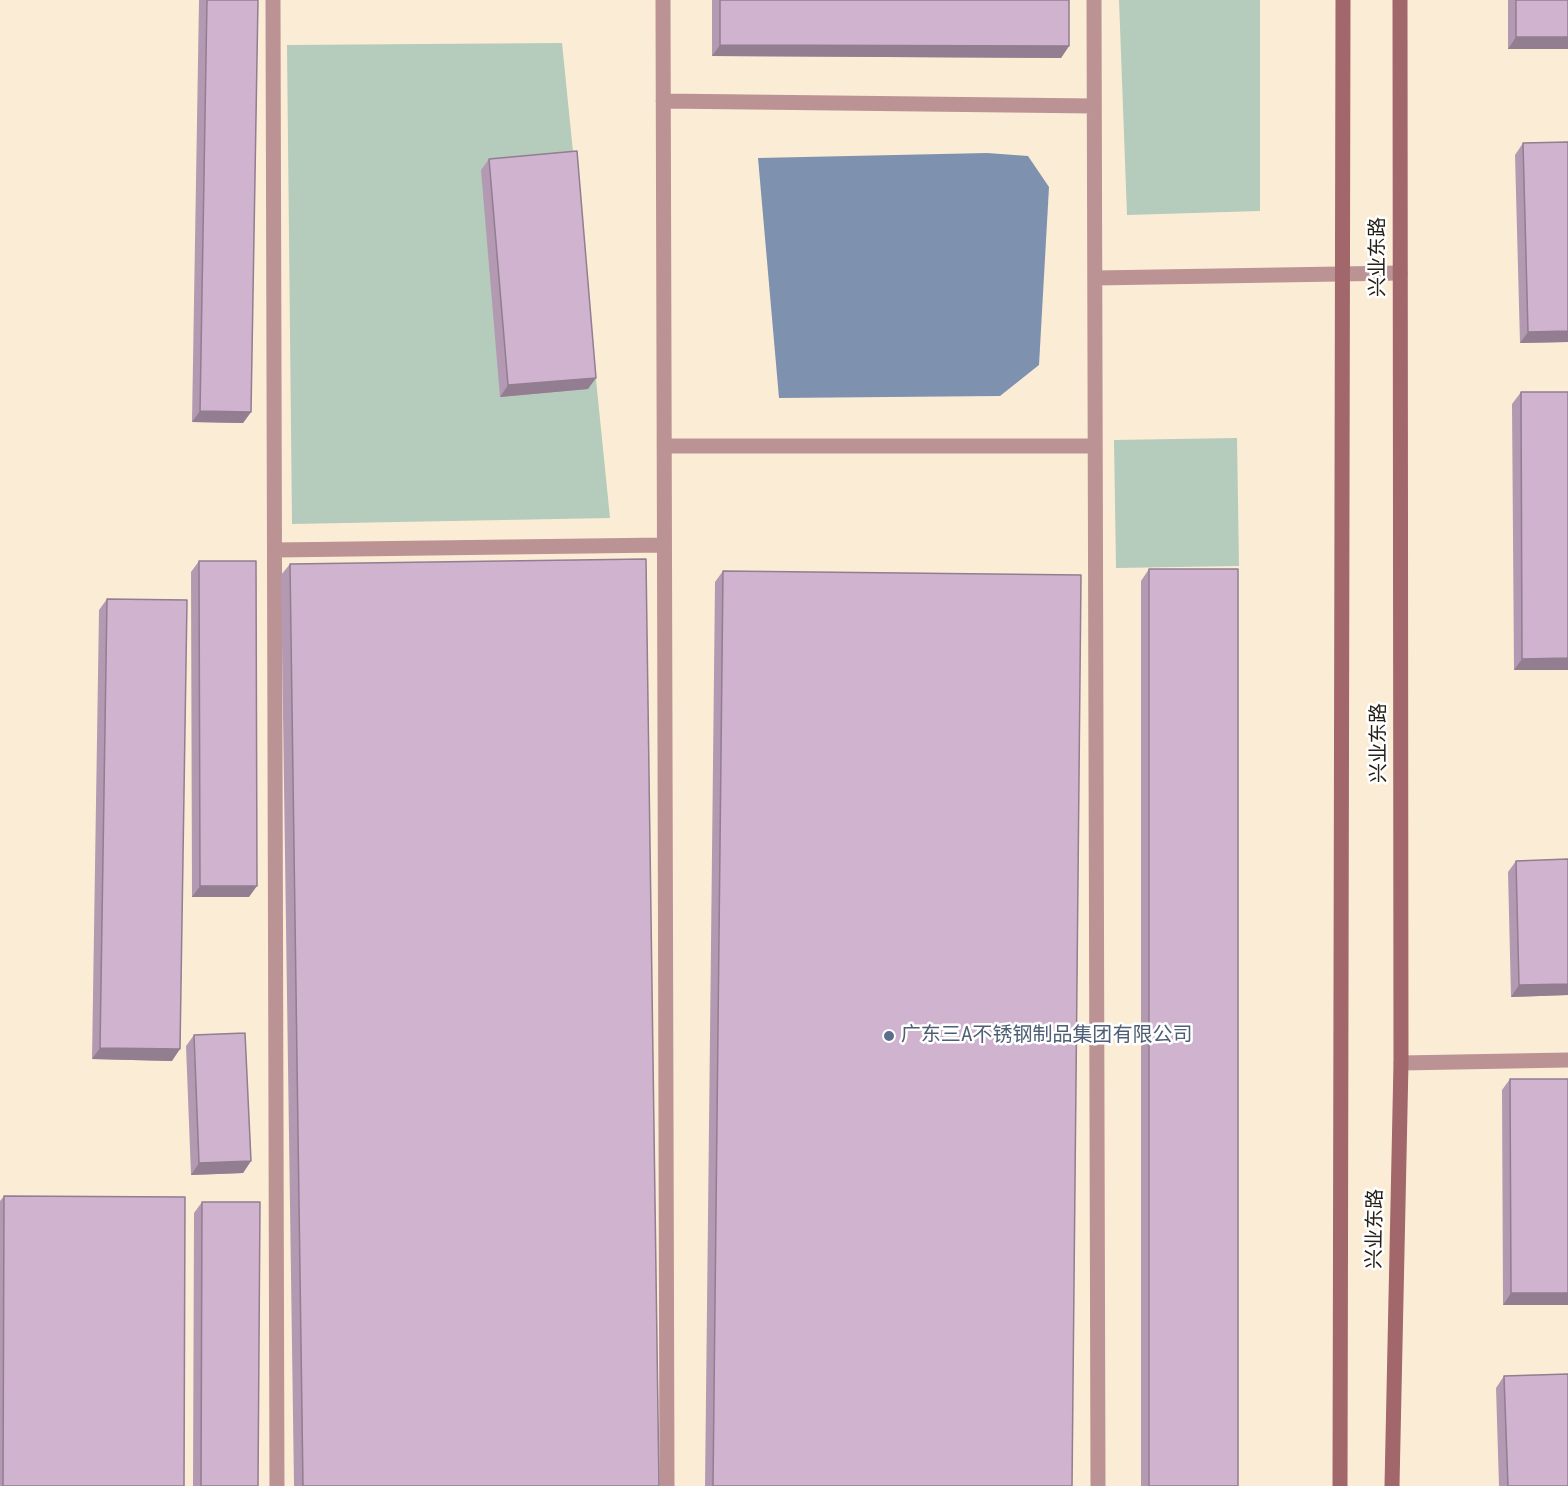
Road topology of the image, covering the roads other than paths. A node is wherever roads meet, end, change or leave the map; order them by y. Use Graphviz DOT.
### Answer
graph roads {
  1 [pos="273,0"];
  2 [pos="663,0"];
  3 [pos="1094,0"];
  4 [pos="1343,0"];
  5 [pos="1400,0"];
  6 [pos="663,101"];
  7 [pos="1094,106"];
  8 [pos="1400,273"];
  9 [pos="1342,274"];
  10 [pos="1095,278"];
  11 [pos="664,446"];
  12 [pos="1095,446"];
  13 [pos="664,545"];
  14 [pos="275,550"];
  15 [pos="1568,1060"];
  16 [pos="1401,1063"];
  17 [pos="277,1486"];
  18 [pos="667,1486"];
  19 [pos="1098,1486"];
  20 [pos="1340,1486"];
  21 [pos="1392,1486"];
  1 -- 14 [label="lane"];
  2 -- 6 [label="lane"];
  3 -- 7 [label="lane"];
  4 -- 9 [label="street, 兴业东路"];
  5 -- 8 [label="street, 兴业东路"];
  6 -- 7 [label="lane"];
  6 -- 11 [label="lane"];
  7 -- 10 [label="lane"];
  8 -- 9 [label="lane"];
  8 -- 16 [label="street, 兴业东路"];
  9 -- 10 [label="lane"];
  9 -- 20 [label="street, 兴业东路"];
  10 -- 12 [label="lane"];
  11 -- 12 [label="lane"];
  11 -- 13 [label="lane"];
  12 -- 19 [label="lane"];
  13 -- 14 [label="lane"];
  13 -- 18 [label="lane"];
  14 -- 17 [label="lane"];
  15 -- 16 [label="lane"];
  16 -- 21 [label="street, 兴业东路"];
}
